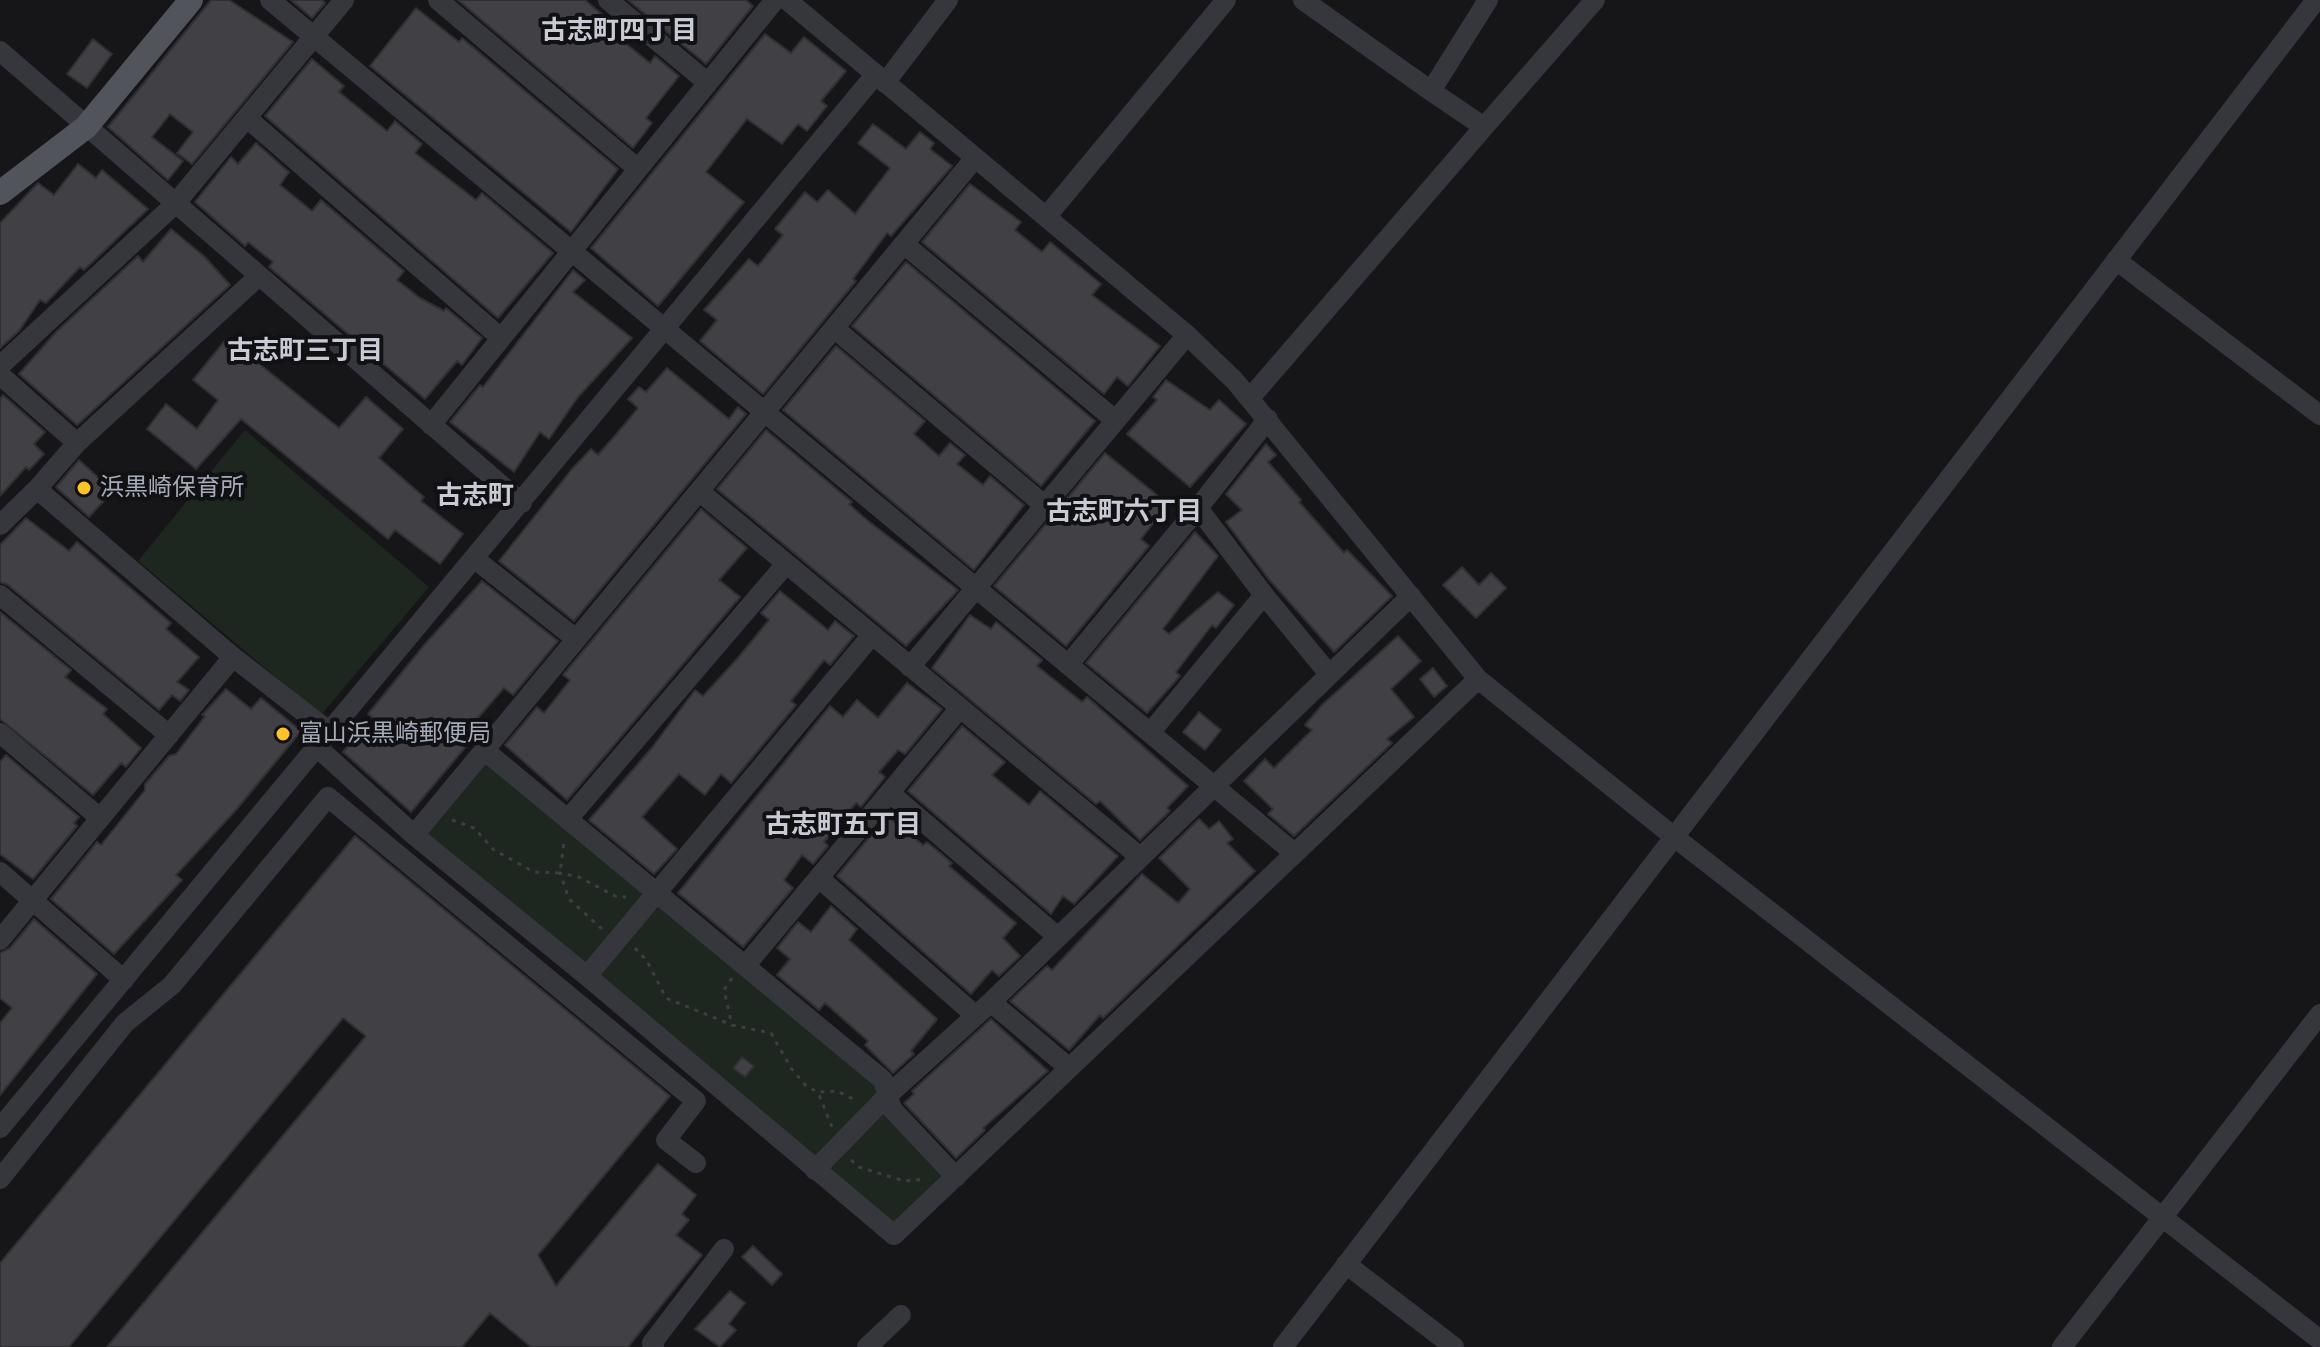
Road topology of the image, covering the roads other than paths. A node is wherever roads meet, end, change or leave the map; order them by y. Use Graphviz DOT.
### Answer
graph roads {
  1 [pos="191,0"];
  2 [pos="270,0"];
  3 [pos="344,0"];
  4 [pos="438,0"];
  5 [pos="608,0"];
  6 [pos="775,0"];
  7 [pos="787,0"];
  8 [pos="948,0"];
  9 [pos="1226,0"];
  10 [pos="1303,0"];
  11 [pos="1488,0"];
  12 [pos="1595,0"];
  13 [pos="2316,0"];
  14 [pos="314,36"];
  15 [pos="0,51"];
  16 [pos="880,78"];
  17 [pos="708,83"];
  18 [pos="1431,91"];
  19 [pos="247,118"];
  20 [pos="86,127"];
  21 [pos="1484,127"];
  22 [pos="975,158"];
  23 [pos="638,169"];
  24 [pos="0,193"];
  25 [pos="175,204"];
  26 [pos="1046,217"];
  27 [pos="904,244"];
  28 [pos="571,251"];
  29 [pos="2116,260"];
  30 [pos="259,276"];
  31 [pos="834,328"];
  32 [pos="665,329"];
  33 [pos="1187,335"];
  34 [pos="501,338"];
  35 [pos="0,366"];
  36 [pos="0,375"];
  37 [pos="1250,398"];
  38 [pos="764,412"];
  39 [pos="2320,415"];
  40 [pos="1268,419"];
  41 [pos="1115,420"];
  42 [pos="431,425"];
  43 [pos="77,443"];
  44 [pos="37,489"];
  45 [pos="699,491"];
  46 [pos="522,503"];
  47 [pos="1044,505"];
  48 [pos="1198,508"];
  49 [pos="0,525"];
  50 [pos="475,559"];
  51 [pos="786,564"];
  52 [pos="976,588"];
  53 [pos="0,595"];
  54 [pos="1264,595"];
  55 [pos="1411,596"];
  56 [pos="872,635"];
  57 [pos="576,639"];
  58 [pos="233,657"];
  59 [pos="1068,665"];
  60 [pos="910,667"];
  61 [pos="1329,674"];
  62 [pos="1478,679"];
  63 [pos="960,708"];
  64 [pos="0,733"];
  65 [pos="1150,733"];
  66 [pos="169,735"];
  67 [pos="325,740"];
  68 [pos="484,750"];
  69 [pos="1213,785"];
  70 [pos="890,793"];
  71 [pos="100,818"];
  72 [pos="568,819"];
  73 [pos="414,835"];
  74 [pos="1673,836"];
  75 [pos="1293,852"];
  76 [pos="1140,857"];
  77 [pos="0,872"];
  78 [pos="819,878"];
  79 [pos="657,893"];
  80 [pos="33,900"];
  81 [pos="1058,937"];
  82 [pos="0,940"];
  83 [pos="745,966"];
  84 [pos="587,976"];
  85 [pos="124,980"];
  86 [pos="984,1009"];
  87 [pos="2320,1014"];
  88 [pos="1068,1067"];
  89 [pos="887,1096"];
  90 [pos="0,1128"];
  91 [pos="696,1163"];
  92 [pos="815,1170"];
  93 [pos="956,1177"];
  94 [pos="0,1179"];
  95 [pos="2161,1218"];
  96 [pos="724,1249"];
  97 [pos="1346,1264"];
  98 [pos="901,1315"];
  99 [pos="2320,1340"];
  100 [pos="654,1347"];
  101 [pos="867,1347"];
  102 [pos="1283,1347"];
  103 [pos="1454,1347"];
  104 [pos="2062,1347"];
  1 -- 20 [label="main road"];
  2 -- 14 [label="street"];
  3 -- 14 [label="street"];
  4 -- 23 [label="street"];
  5 -- 17 [label="street"];
  6 -- 17 [label="street"];
  7 -- 16 [label="street"];
  8 -- 16 [label="street"];
  9 -- 26 [label="street"];
  10 -- 18 [label="street"];
  11 -- 18 [label="street"];
  12 -- 21 [label="street"];
  13 -- 29 [label="street"];
  14 -- 19 [label="street"];
  14 -- 28 [label="street"];
  15 -- 20 [label="street"];
  16 -- 22 [label="street"];
  16 -- 32 [label="street"];
  17 -- 23 [label="street"];
  18 -- 21 [label="street"];
  19 -- 25 [label="street"];
  19 -- 34 [label="street"];
  20 -- 24 [label="main road"];
  20 -- 25 [label="street"];
  21 -- 37 [label="street"];
  22 -- 26 [label="street"];
  22 -- 27 [label="street"];
  23 -- 28 [label="street"];
  25 -- 30 [label="street"];
  25 -- 35 [label="street"];
  26 -- 33 [label="street"];
  27 -- 31 [label="street"];
  27 -- 41 [label="street"];
  28 -- 32 [label="street"];
  28 -- 34 [label="street"];
  29 -- 39 [label="street"];
  29 -- 74 [label="street"];
  30 -- 42 [label="street"];
  30 -- 43 [label="street"];
  31 -- 38 [label="street"];
  31 -- 47 [label="street"];
  32 -- 38 [label="street"];
  32 -- 46 [label="street"];
  33 -- 37 [label="street"];
  33 -- 41 [label="street"];
  34 -- 42 [label="street"];
  36 -- 43 [label="street"];
  37 -- 40 [label="street"];
  38 -- 45 [label="street"];
  38 -- 52 [label="street"];
  40 -- 48 [label="street"];
  40 -- 55 [label="street"];
  41 -- 47 [label="street"];
  42 -- 46 [label="street"];
  43 -- 44 [label="street"];
  44 -- 49 [label="street"];
  44 -- 58 [label="street"];
  45 -- 51 [label="street"];
  45 -- 57 [label="street"];
  46 -- 50 [label="street"];
  47 -- 52 [label="street"];
  48 -- 54 [label="street"];
  48 -- 59 [label="street"];
  50 -- 57 [label="street"];
  50 -- 67 [label="street"];
  51 -- 56 [label="street"];
  51 -- 72 [label="street"];
  52 -- 59 [label="street"];
  52 -- 60 [label="street"];
  53 -- 66 [label="street"];
  54 -- 61 [label="street"];
  54 -- 65 [label="street"];
  55 -- 61 [label="street"];
  55 -- 62 [label="street"];
  56 -- 60 [label="street"];
  56 -- 79 [label="street"];
  57 -- 68 [label="street"];
  58 -- 66 [label="street"];
  58 -- 67 [label="street"];
  59 -- 65 [label="street"];
  60 -- 63 [label="street"];
  61 -- 69 [label="street"];
  62 -- 74 [label="street"];
  62 -- 75 [label="street"];
  63 -- 70 [label="street"];
  63 -- 76 [label="street"];
  64 -- 71 [label="street"];
  65 -- 69 [label="street"];
  66 -- 71 [label="street"];
  67 -- 73 [label="street"];
  67 -- 85 [label="street"];
  68 -- 72 [label="street"];
  68 -- 73 [label="street"];
  69 -- 75 [label="street"];
  69 -- 76 [label="street"];
  70 -- 78 [label="street"];
  70 -- 81 [label="street"];
  71 -- 80 [label="street"];
  72 -- 79 [label="street"];
  73 -- 84 [label="street"];
  74 -- 95 [label="street"];
  74 -- 97 [label="street"];
  75 -- 88 [label="street"];
  76 -- 81 [label="street"];
  77 -- 80 [label="street"];
  78 -- 83 [label="street"];
  78 -- 86 [label="street"];
  79 -- 83 [label="street"];
  79 -- 84 [label="street"];
  80 -- 82 [label="street"];
  80 -- 85 [label="street"];
  81 -- 86 [label="street"];
  83 -- 89 [label="street"];
  84 -- 92 [label="street"];
  85 -- 90 [label="street"];
  86 -- 88 [label="street"];
  86 -- 89 [label="street"];
  87 -- 95 [label="street"];
  88 -- 93 [label="street"];
  89 -- 92 [label="street"];
  89 -- 93 [label="street"];
  91 -- 94 [label="street"];
  92 -- 93 [label="street"];
  95 -- 99 [label="street"];
  95 -- 104 [label="street"];
  96 -- 100 [label="street"];
  97 -- 102 [label="street"];
  97 -- 103 [label="street"];
  98 -- 101 [label="street"];
}
